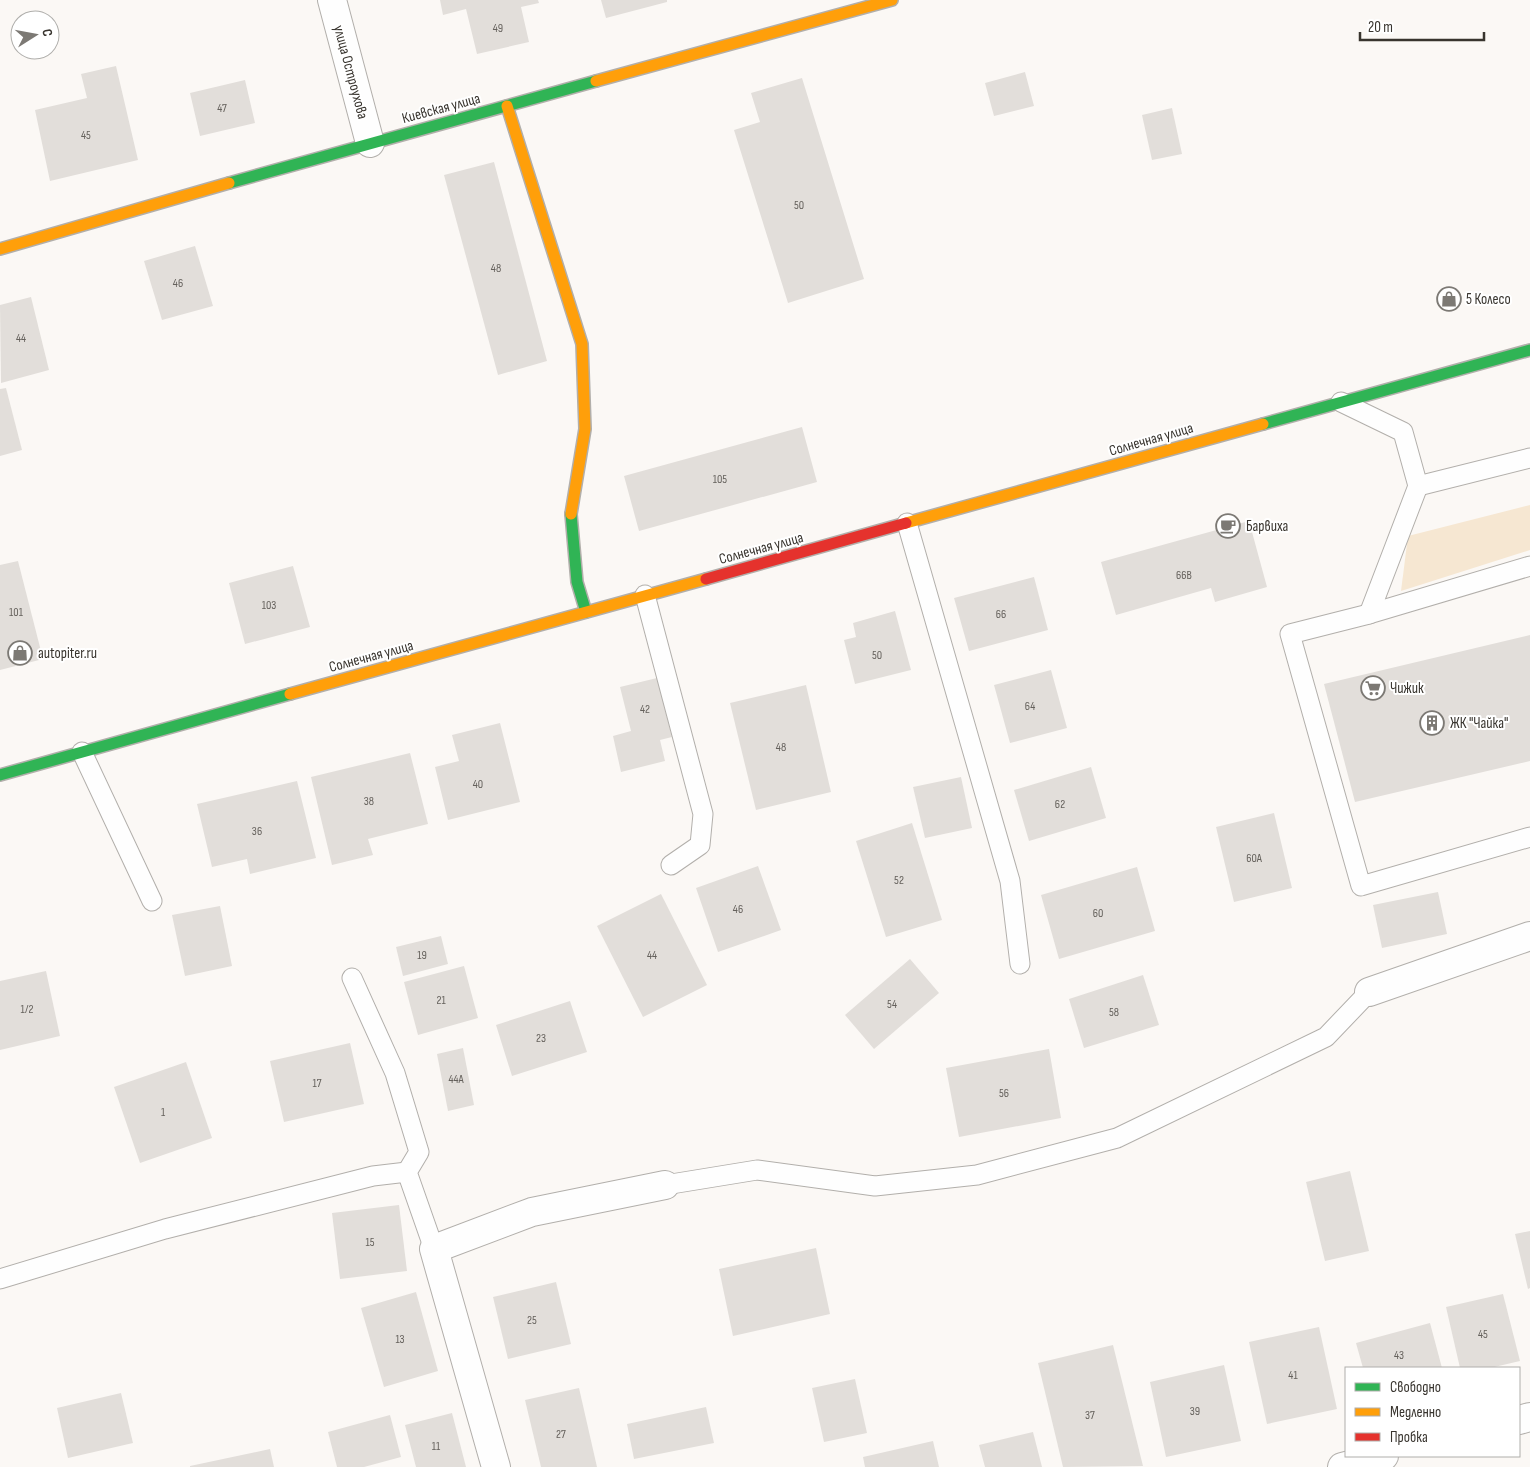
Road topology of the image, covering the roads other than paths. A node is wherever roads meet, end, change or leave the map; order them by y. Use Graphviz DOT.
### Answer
graph roads {
  1 [pos="332,0"];
  2 [pos="892,0"];
  3 [pos="507,106"];
  4 [pos="370,143"];
  5 [pos="0,249"];
  6 [pos="1530,350"];
  7 [pos="1341,402"];
  8 [pos="1530,458"];
  9 [pos="1418,486"];
  10 [pos="907,523"];
  11 [pos="1530,566"];
  12 [pos="645,596"];
  13 [pos="586,612"];
  14 [pos="1369,614"];
  15 [pos="82,752"];
  16 [pos="0,775"];
  17 [pos="1530,837"];
  18 [pos="671,865"];
  19 [pos="152,901"];
  20 [pos="1530,936"];
  21 [pos="1020,964"];
  22 [pos="352,978"];
  23 [pos="1369,992"];
  24 [pos="407,1172"];
  25 [pos="665,1185"];
  26 [pos="434,1249"];
  27 [pos="0,1279"];
  28 [pos="1380,1457"];
  29 [pos="496,1467"];
  30 [pos="1342,1467"];
  1 -- 4 [label="street, улица Остроухова"];
  2 -- 3 [label="main road, Киевская улица"];
  3 -- 4 [label="main road, Киевская улица"];
  3 -- 13 [label="main road"];
  4 -- 5 [label="main road, Киевская улица"];
  6 -- 7 [label="main road, Солнечная улица"];
  7 -- 9 [label="lane"];
  7 -- 10 [label="main road, Солнечная улица"];
  8 -- 9 [label="lane"];
  9 -- 14 [label="lane"];
  10 -- 12 [label="main road, Солнечная улица"];
  10 -- 21 [label="lane"];
  11 -- 14 [label="lane"];
  12 -- 13 [label="main road, Солнечная улица"];
  12 -- 18 [label="lane"];
  13 -- 15 [label="main road, Солнечная улица"];
  14 -- 17 [label="lane"];
  15 -- 16 [label="main road, Солнечная улица"];
  15 -- 19 [label="lane"];
  20 -- 23 [label="street"];
  22 -- 24 [label="lane"];
  23 -- 25 [label="lane"];
  24 -- 26 [label="lane"];
  24 -- 27 [label="lane"];
  25 -- 26 [label="street"];
  26 -- 29 [label="street"];
  28 -- 30 [label="street"];
}
